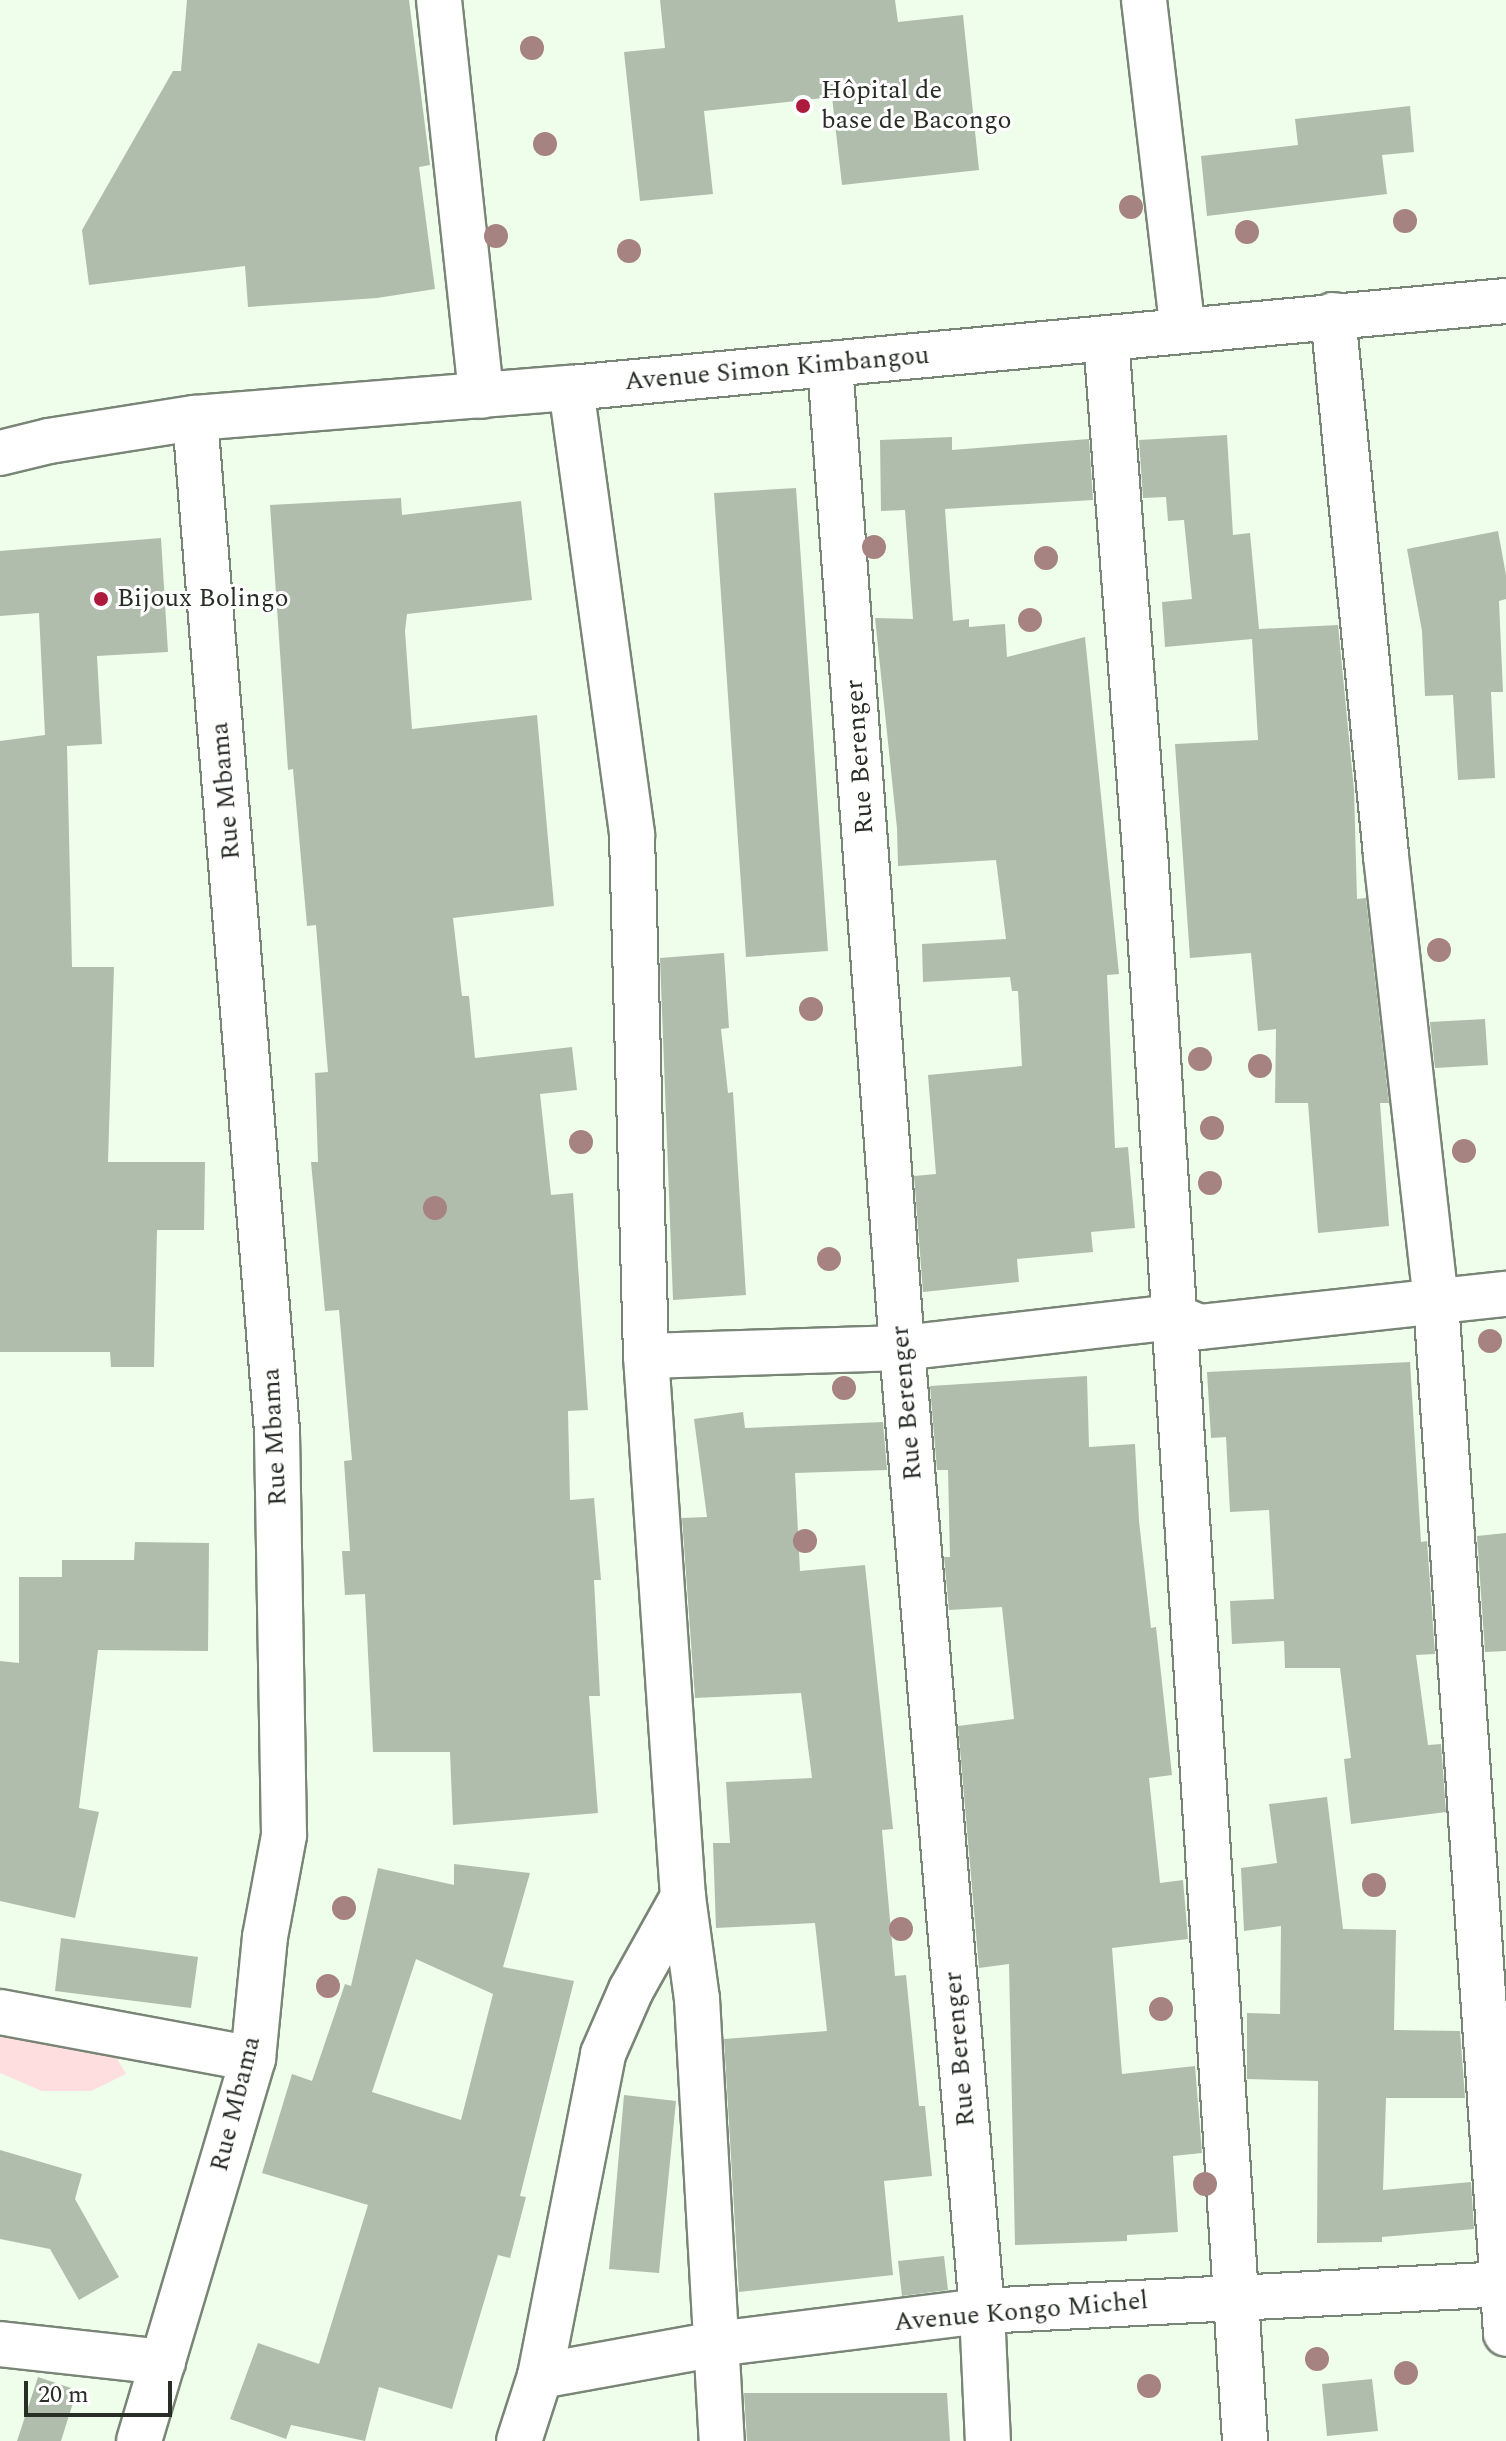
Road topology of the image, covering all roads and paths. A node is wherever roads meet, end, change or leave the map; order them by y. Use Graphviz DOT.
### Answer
graph roads {
  1 [pos="439,0"];
  2 [pos="1144,0"];
  3 [pos="1506,301"];
  4 [pos="1333,315"];
  5 [pos="1183,331"];
  6 [pos="1106,339"];
  7 [pos="830,365"];
  8 [pos="571,388"];
  9 [pos="481,396"];
  10 [pos="195,418"];
  11 [pos="0,436"];
  12 [pos="49,441"];
  13 [pos="0,453"];
  14 [pos="1506,1294"];
  15 [pos="1436,1301"];
  16 [pos="1175,1317"];
  17 [pos="902,1348"];
  18 [pos="646,1356"];
  19 [pos="683,1897"];
  20 [pos="0,2012"];
  21 [pos="253,2059"];
  22 [pos="1504,2284"];
  23 [pos="1237,2296"];
  24 [pos="982,2311"];
  25 [pos="1506,2334"];
  26 [pos="0,2344"];
  27 [pos="716,2344"];
  28 [pos="163,2362"];
  29 [pos="540,2376"];
  30 [pos="139,2441"];
  31 [pos="519,2441"];
  32 [pos="722,2441"];
  33 [pos="988,2441"];
  34 [pos="1245,2441"];
  1 -- 9 [label="street"];
  2 -- 5 [label="street"];
  3 -- 4 [label="street, Avenue Simon Kimbangou"];
  4 -- 5 [label="street, Avenue Simon Kimbangou"];
  4 -- 15 [label="street"];
  5 -- 6 [label="street, Avenue Simon Kimbangou"];
  6 -- 7 [label="street, Avenue Simon Kimbangou"];
  6 -- 16 [label="street"];
  7 -- 8 [label="street, Avenue Simon Kimbangou"];
  7 -- 17 [label="street, Rue Berenger"];
  8 -- 9 [label="street, Avenue Simon Kimbangou"];
  8 -- 18 [label="street"];
  9 -- 10 [label="street, Avenue Simon Kimbangou"];
  10 -- 12 [label="street, Avenue Simon Kimbangou"];
  10 -- 21 [label="street, Rue Mbama"];
  11 -- 12 [label="street, Avenue Simon Kimbangou"];
  12 -- 13 [label="street, Avenue Simon Kimbangou"];
  14 -- 15 [label="street"];
  15 -- 16 [label="street"];
  15 -- 22 [label="street"];
  16 -- 17 [label="street"];
  16 -- 23 [label="street"];
  17 -- 18 [label="street"];
  17 -- 24 [label="street, Rue Berenger"];
  18 -- 19 [label="street"];
  19 -- 27 [label="street"];
  19 -- 29 [label="street"];
  20 -- 21 [label="street"];
  21 -- 28 [label="street, Rue Mbama"];
  22 -- 23 [label="street, Avenue Kongo Michel"];
  22 -- 25 [label="street"];
  23 -- 24 [label="street, Avenue Kongo Michel"];
  23 -- 34 [label="street"];
  24 -- 27 [label="street, Avenue Kongo Michel"];
  24 -- 33 [label="street, Rue Berenger"];
  26 -- 28 [label="street"];
  27 -- 29 [label="street, Avenue Kongo Michel"];
  27 -- 32 [label="street"];
  28 -- 30 [label="street, Rue Mbama"];
  29 -- 31 [label="street"];
}
